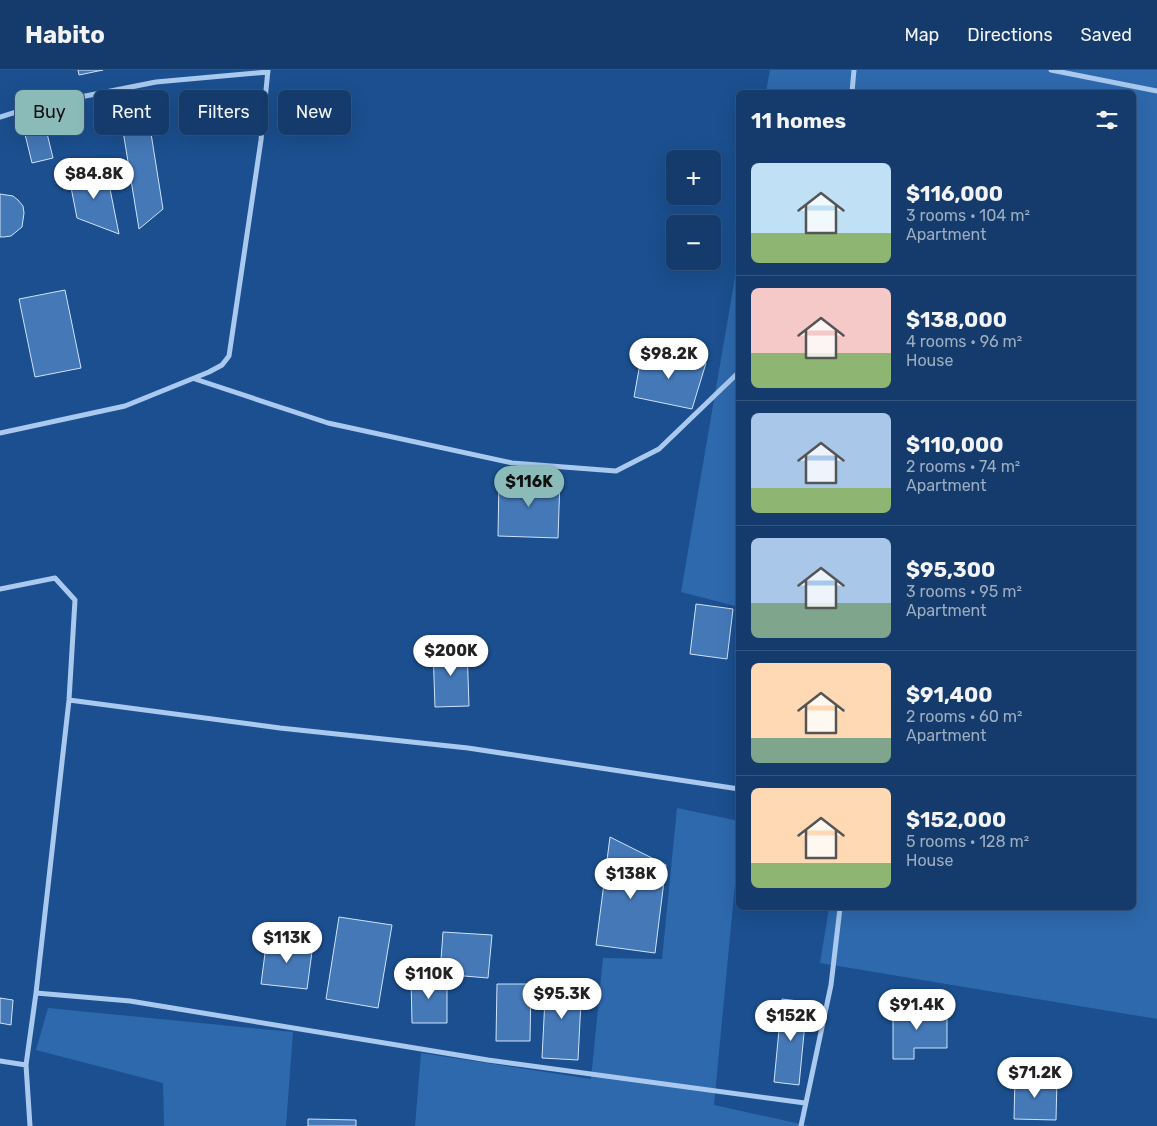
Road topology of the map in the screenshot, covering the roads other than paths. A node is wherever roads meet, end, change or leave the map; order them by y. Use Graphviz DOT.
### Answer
graph roads {
  1 [pos="854,70"];
  2 [pos="1052,70"];
  3 [pos="268,71"];
  4 [pos="852,90"];
  5 [pos="1157,92"];
  6 [pos="0,117"];
  7 [pos="736,375"];
  8 [pos="195,378"];
  9 [pos="0,433"];
  10 [pos="0,590"];
  11 [pos="69,700"];
  12 [pos="736,789"];
  13 [pos="840,910"];
  14 [pos="36,993"];
  15 [pos="0,1061"];
  16 [pos="26,1065"];
  17 [pos="805,1102"];
  18 [pos="30,1126"];
  19 [pos="800,1126"];
  1 -- 4 [label="street"];
  2 -- 5 [label="street"];
  3 -- 6 [label="street"];
  3 -- 8 [label="street"];
  7 -- 8 [label="street"];
  8 -- 9 [label="street"];
  10 -- 11 [label="street"];
  11 -- 12 [label="street"];
  11 -- 14 [label="street"];
  13 -- 17 [label="street"];
  14 -- 16 [label="street"];
  14 -- 17 [label="street"];
  15 -- 16 [label="street"];
  16 -- 18 [label="street"];
  17 -- 19 [label="street"];
}
